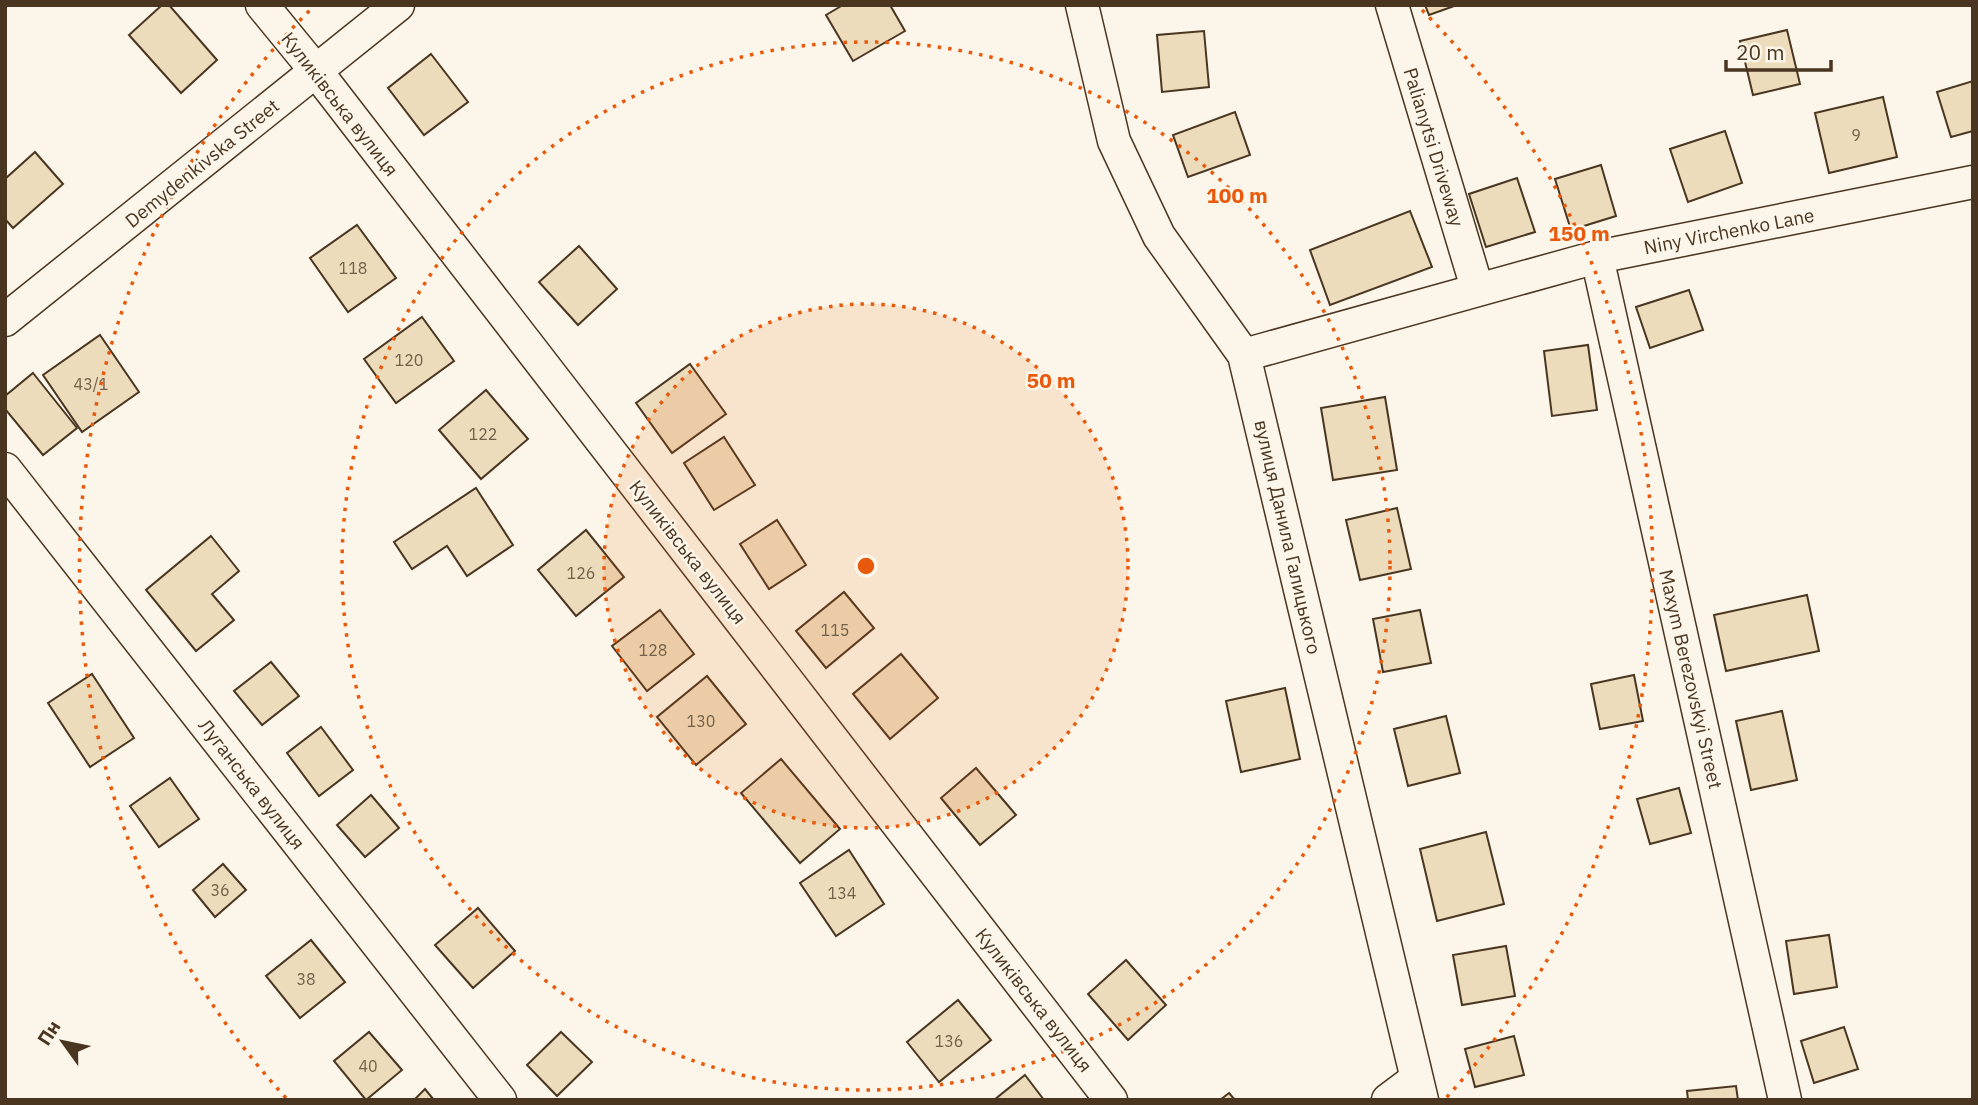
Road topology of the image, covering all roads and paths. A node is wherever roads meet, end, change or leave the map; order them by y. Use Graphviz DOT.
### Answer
graph roads {
  1 [pos="262,5"];
  2 [pos="398,5"];
  3 [pos="1082,5"];
  4 [pos="1392,5"];
  5 [pos="316,71"];
  6 [pos="1973,182"];
  7 [pos="1597,257"];
  8 [pos="1477,288"];
  9 [pos="5,320"];
  10 [pos="1244,355"];
  11 [pos="5,468"];
  12 [pos="1419,1089"];
  13 [pos="500,1100"];
  14 [pos="1111,1100"];
  15 [pos="1388,1100"];
  16 [pos="1785,1100"];
  1 -- 5 [label="street, Куликівська вулиця"];
  2 -- 5 [label="street, Demydenkivska Street"];
  3 -- 10 [label="street, вулиця Данила Галицького"];
  4 -- 8 [label="street, Palianytsi Driveway"];
  5 -- 9 [label="street, Demydenkivska Street"];
  5 -- 14 [label="street, Куликівська вулиця"];
  6 -- 7 [label="street, Niny Virchenko Lane"];
  7 -- 8 [label="street, Niny Virchenko Lane"];
  7 -- 16 [label="street, Maxym Berezovskyi Street"];
  8 -- 10 [label="street, Niny Virchenko Lane"];
  10 -- 12 [label="street, вулиця Данила Галицького"];
  11 -- 13 [label="street, Луганська вулиця"];
  12 -- 15 [label="street"];
}
